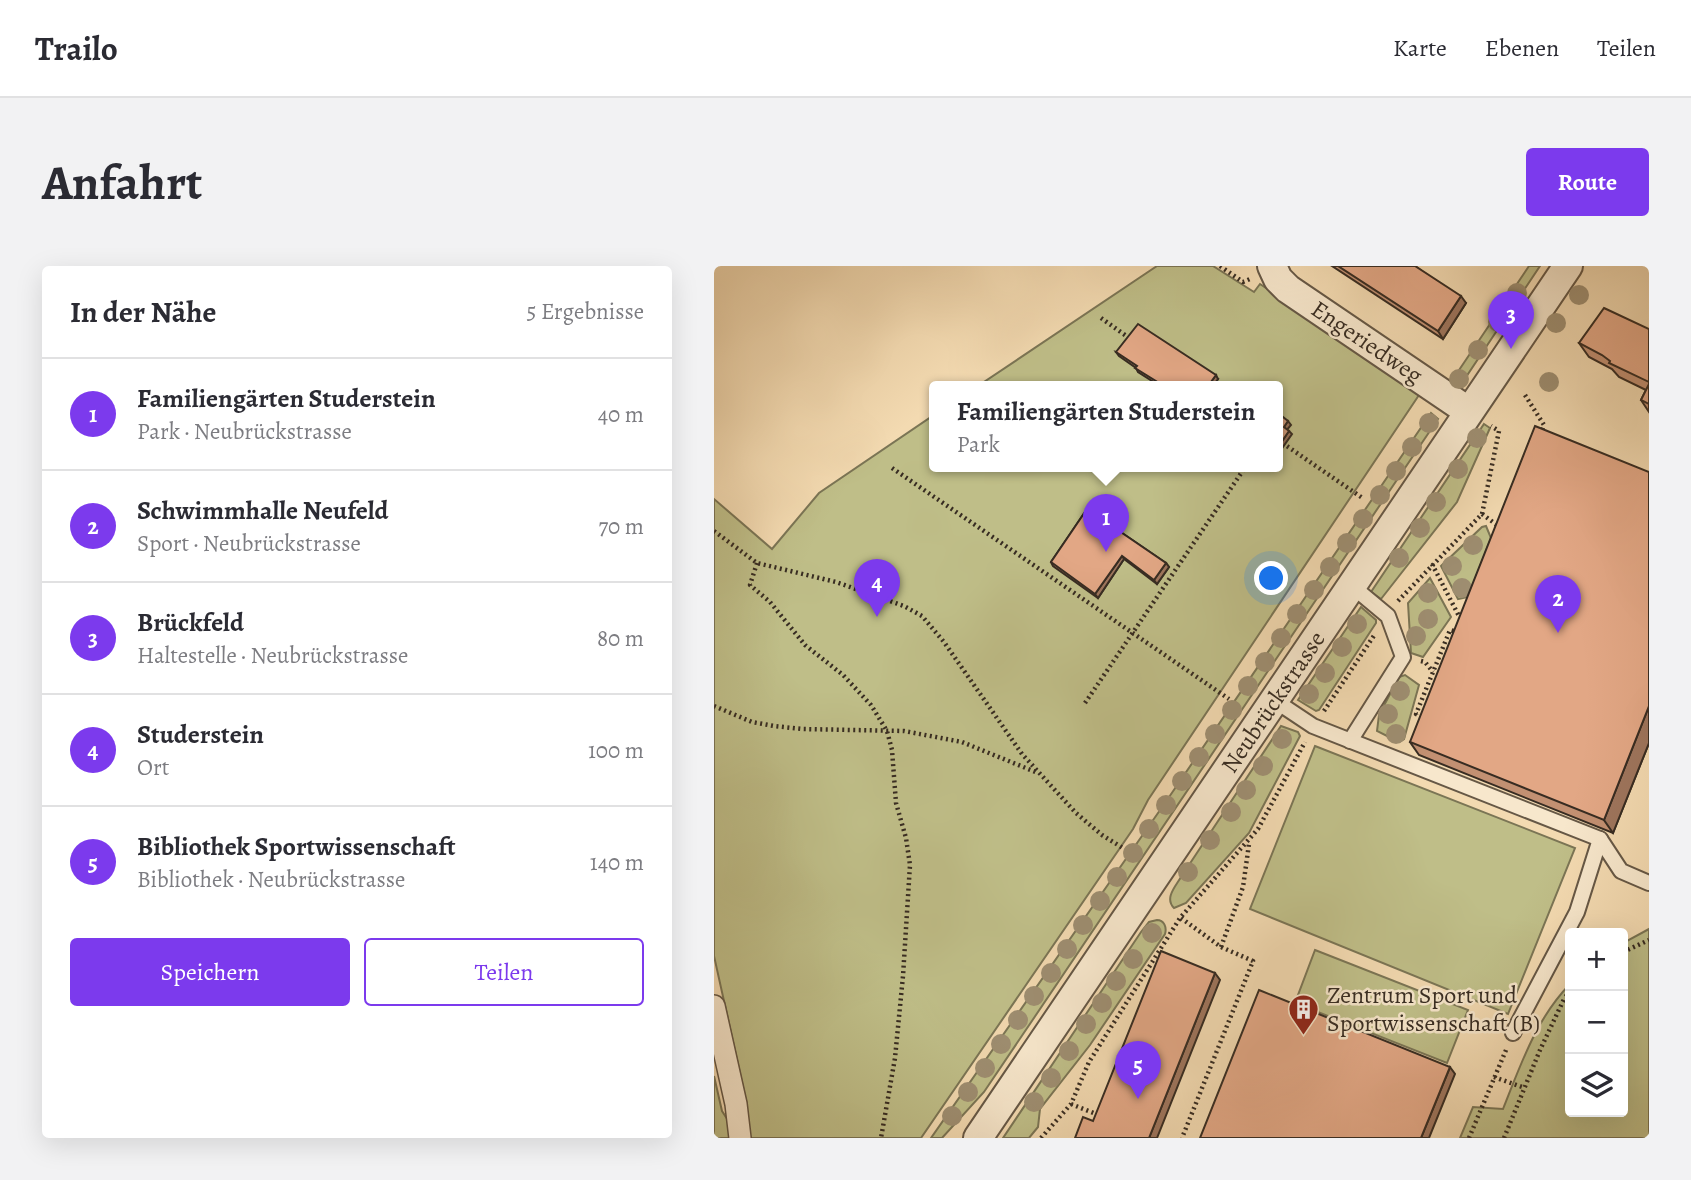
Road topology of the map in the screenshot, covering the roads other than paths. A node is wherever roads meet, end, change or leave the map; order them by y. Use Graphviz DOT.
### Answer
graph roads {
  1 [pos="1569,266"];
  2 [pos="1263,272"];
  3 [pos="1468,411"];
  4 [pos="1352,586"];
  5 [pos="1274,699"];
  6 [pos="1350,741"];
  7 [pos="1600,839"];
  8 [pos="1649,883"];
  9 [pos="714,1006"];
  10 [pos="1513,1033"];
  11 [pos="740,1138"];
  12 [pos="978,1138"];
  1 -- 3 [label="street, Neubrückstrasse"];
  2 -- 3 [label="street, Engeriedweg"];
  3 -- 4 [label="street, Neubrückstrasse"];
  4 -- 5 [label="street, Neubrückstrasse"];
  4 -- 6 [label="lane"];
  5 -- 6 [label="lane"];
  5 -- 12 [label="street, Neubrückstrasse"];
  6 -- 7 [label="lane"];
  7 -- 8 [label="lane"];
  7 -- 10 [label="lane"];
  9 -- 11 [label="street"];
}
